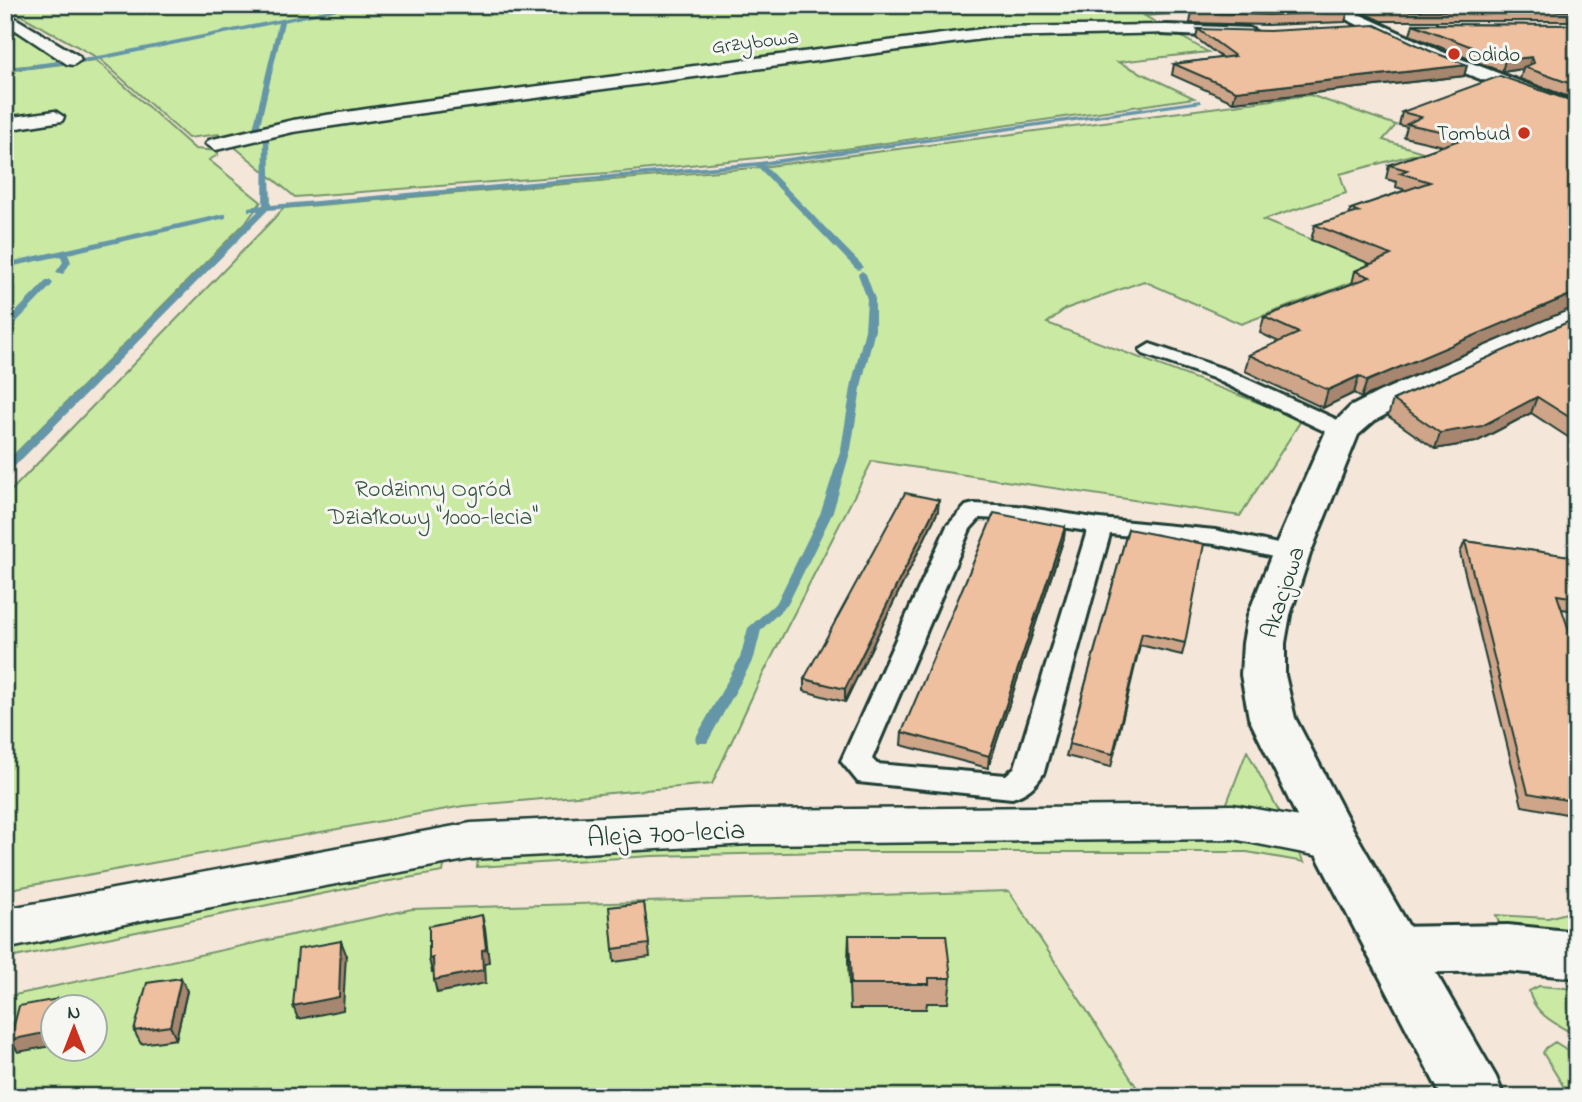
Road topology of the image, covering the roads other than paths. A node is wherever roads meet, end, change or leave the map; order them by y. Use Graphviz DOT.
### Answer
graph roads {
  1 [pos="1325,5"];
  2 [pos="5,16"];
  3 [pos="1416,27"];
  4 [pos="1371,28"];
  5 [pos="1331,29"];
  6 [pos="1167,30"];
  7 [pos="1268,33"];
  8 [pos="73,60"];
  9 [pos="42,96"];
  10 [pos="1577,110"];
  11 [pos="5,124"];
  12 [pos="216,144"];
  13 [pos="1577,316"];
  14 [pos="1150,349"];
  15 [pos="1343,431"];
  16 [pos="1100,526"];
  17 [pos="1291,554"];
  18 [pos="1334,841"];
  19 [pos="5,929"];
  20 [pos="1393,950"];
  21 [pos="1577,955"];
  22 [pos="1474,1097"];
  1 -- 4 [label="street"];
  2 -- 8 [label="street"];
  3 -- 4 [label="street"];
  4 -- 5 [label="street"];
  4 -- 10 [label="street"];
  6 -- 7 [label="street, Grzybowa"];
  6 -- 12 [label="street, Grzybowa"];
  9 -- 11 [label="street"];
  13 -- 15 [label="street, Akacjowa"];
  14 -- 15 [label="lane"];
  15 -- 17 [label="street, Akacjowa"];
  16 -- 16 [label="lane"];
  16 -- 17 [label="lane"];
  17 -- 18 [label="street, Akacjowa"];
  18 -- 19 [label="street, Aleja 700-lecia"];
  18 -- 20 [label="street, Akacjowa"];
  20 -- 21 [label="street"];
  20 -- 22 [label="street, Akacjowa"];
}
